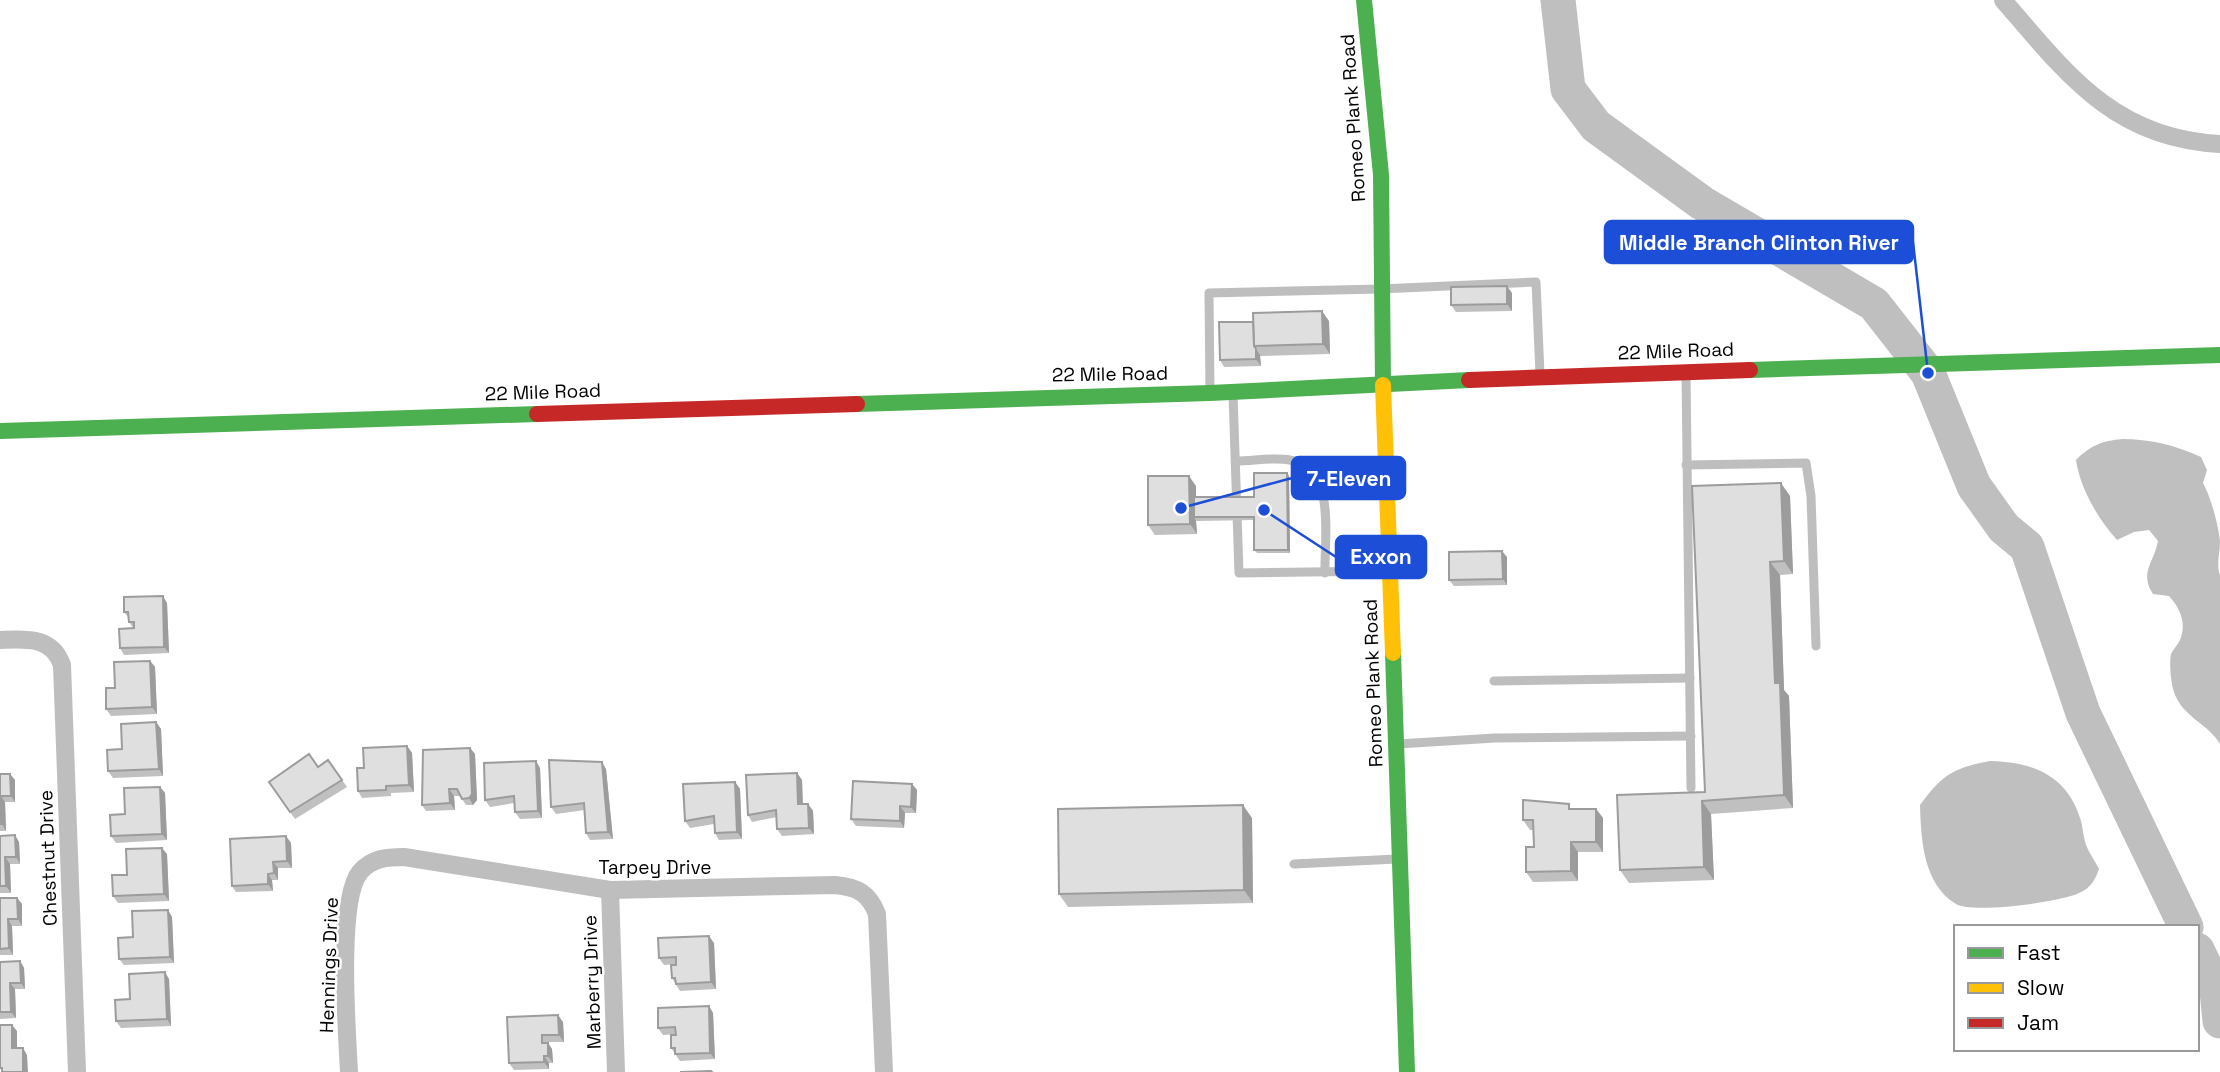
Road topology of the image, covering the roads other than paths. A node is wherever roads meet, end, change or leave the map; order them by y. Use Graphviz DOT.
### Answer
graph roads {
  1 [pos="1364,0"];
  2 [pos="2003,0"];
  3 [pos="2220,144"];
  4 [pos="1380,289"];
  5 [pos="2220,355"];
  6 [pos="1686,371"];
  7 [pos="1540,376"];
  8 [pos="1383,385"];
  9 [pos="1233,392"];
  10 [pos="1210,393"];
  11 [pos="0,432"];
  12 [pos="1236,461"];
  13 [pos="1686,465"];
  14 [pos="1391,571"];
  15 [pos="1325,573"];
  16 [pos="0,640"];
  17 [pos="1815,646"];
  18 [pos="1689,678"];
  19 [pos="1494,681"];
  20 [pos="1691,736"];
  21 [pos="1396,744"];
  22 [pos="1691,788"];
  23 [pos="1400,859"];
  24 [pos="368,864"];
  25 [pos="1294,864"];
  26 [pos="610,890"];
  27 [pos="77,1072"];
  28 [pos="349,1072"];
  29 [pos="616,1072"];
  30 [pos="884,1072"];
  31 [pos="1408,1072"];
  1 -- 4 [label="street, Romeo Plank Road"];
  2 -- 3 [label="street"];
  4 -- 7 [label="lane"];
  4 -- 8 [label="street, Romeo Plank Road"];
  4 -- 10 [label="lane"];
  5 -- 6 [label="street, 22 Mile Road"];
  6 -- 7 [label="street, 22 Mile Road"];
  6 -- 13 [label="lane"];
  7 -- 8 [label="street, 22 Mile Road"];
  8 -- 9 [label="street, 22 Mile Road"];
  8 -- 14 [label="street, Romeo Plank Road"];
  9 -- 10 [label="street, 22 Mile Road"];
  9 -- 12 [label="lane"];
  10 -- 11 [label="street, 22 Mile Road"];
  12 -- 15 [label="lane"];
  12 -- 15 [label="lane"];
  13 -- 17 [label="lane"];
  13 -- 18 [label="lane"];
  14 -- 15 [label="lane"];
  14 -- 21 [label="street, Romeo Plank Road"];
  16 -- 27 [label="street, Chestnut Drive"];
  18 -- 19 [label="lane"];
  18 -- 20 [label="lane"];
  20 -- 21 [label="lane"];
  20 -- 22 [label="lane"];
  21 -- 23 [label="street, Romeo Plank Road"];
  23 -- 25 [label="lane"];
  23 -- 31 [label="street, Romeo Plank Road"];
  24 -- 26 [label="street, Tarpey Drive"];
  24 -- 28 [label="street, Hennings Drive"];
  26 -- 29 [label="street, Marberry Drive"];
  26 -- 30 [label="street, Tarpey Drive"];
}
